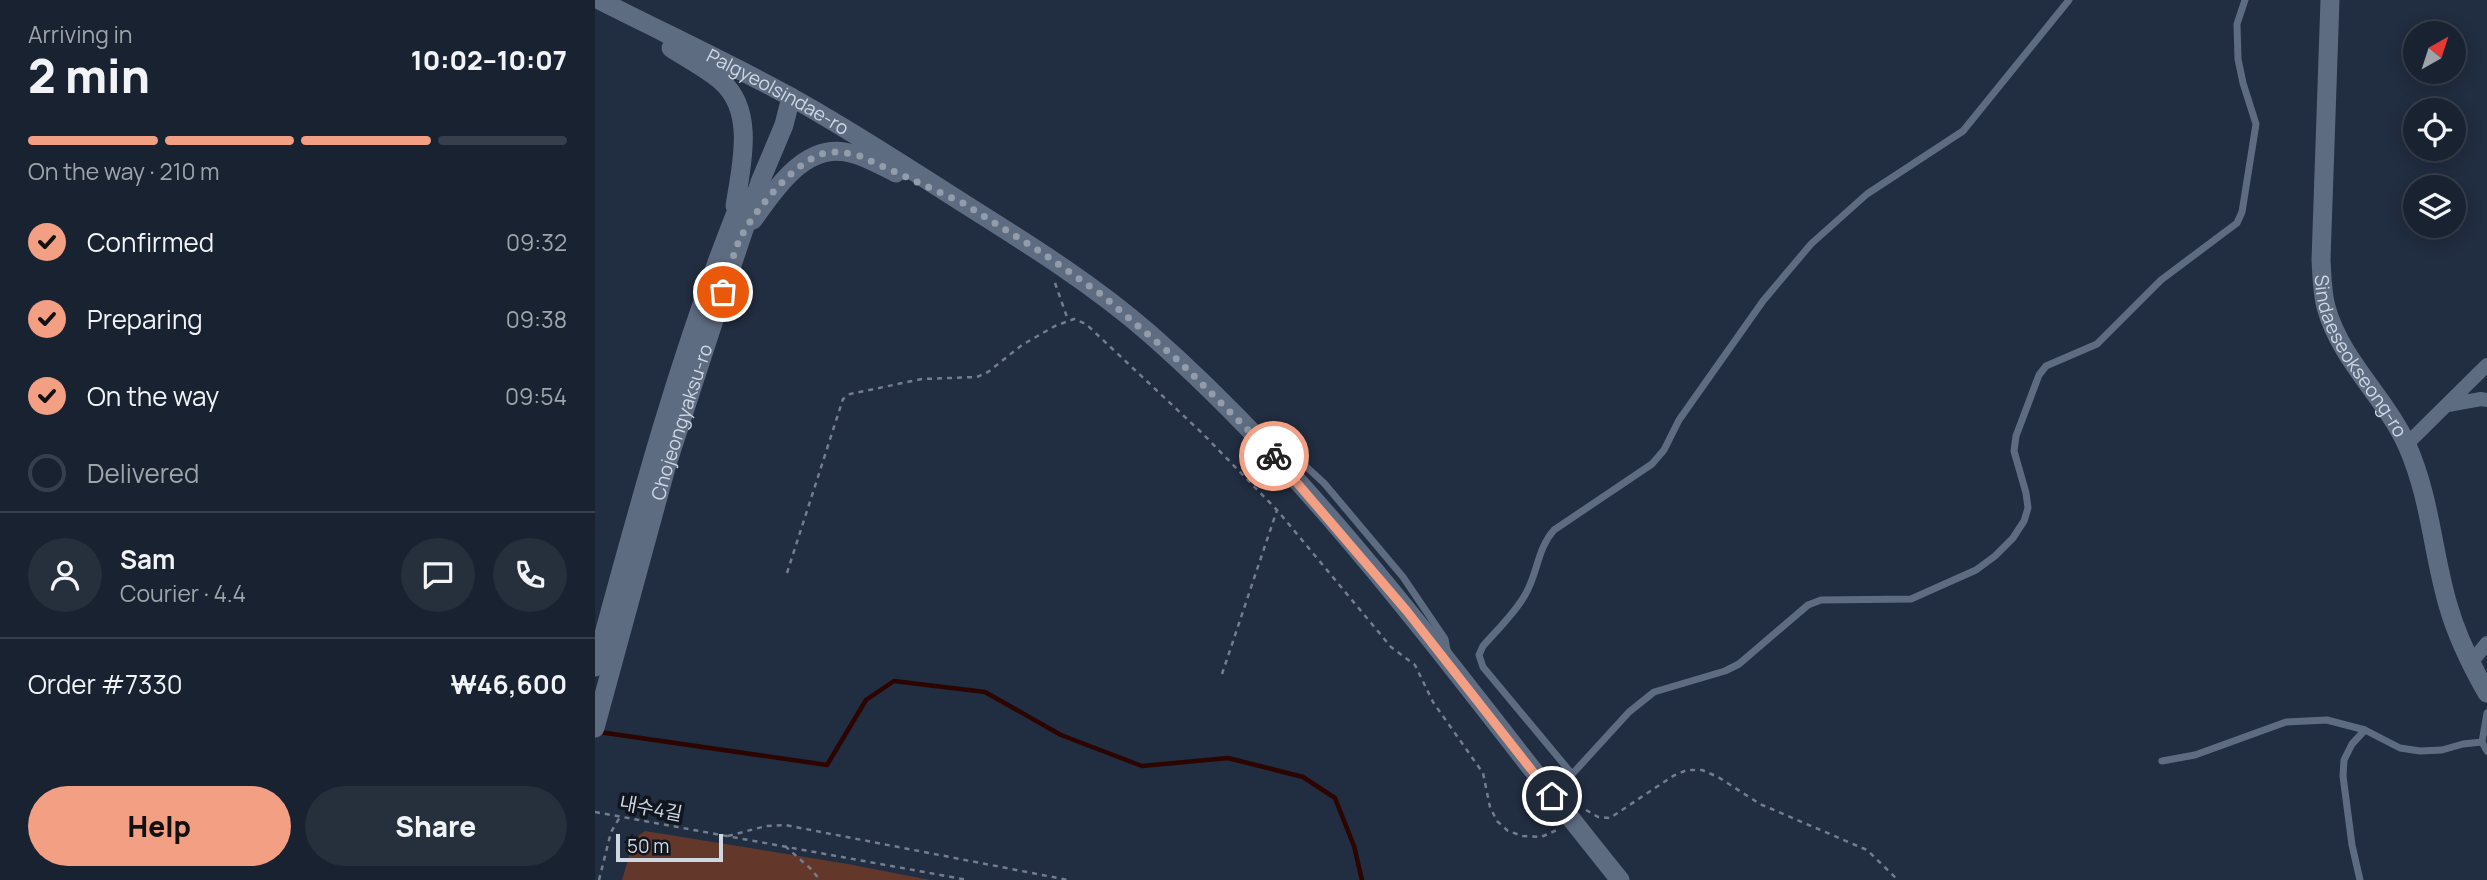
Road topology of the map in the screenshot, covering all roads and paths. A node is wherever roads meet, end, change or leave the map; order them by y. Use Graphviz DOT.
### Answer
graph roads {
  1 [pos="598,0"];
  2 [pos="2069,0"];
  3 [pos="2245,0"];
  4 [pos="2330,0"];
  5 [pos="791,97"];
  6 [pos="963,203"];
  7 [pos="737,228"];
  8 [pos="1044,254"];
  9 [pos="1068,320"];
  10 [pos="2487,365"];
  11 [pos="2487,400"];
  12 [pos="2448,405"];
  13 [pos="2406,444"];
  14 [pos="1277,510"];
  15 [pos="640,534"];
  16 [pos="787,573"];
  17 [pos="2487,643"];
  18 [pos="2470,664"];
  19 [pos="595,667"];
  20 [pos="1222,674"];
  21 [pos="2487,693"];
  22 [pos="2487,713"];
  23 [pos="595,728"];
  24 [pos="2365,730"];
  25 [pos="2482,742"];
  26 [pos="2487,751"];
  27 [pos="2162,761"];
  28 [pos="1572,775"];
  29 [pos="1552,796"];
  30 [pos="595,812"];
  31 [pos="1577,814"];
  32 [pos="620,816"];
  33 [pos="725,837"];
  34 [pos="784,845"];
  35 [pos="599,880"];
  36 [pos="820,880"];
  37 [pos="968,880"];
  38 [pos="1068,880"];
  39 [pos="1620,880"];
  40 [pos="1898,880"];
  41 [pos="2360,880"];
  1 -- 5 [label="main road, Palgyeolsindae-ro"];
  1 -- 7 [label="main road"];
  2 -- 28 [label="lane"];
  3 -- 28 [label="lane"];
  4 -- 13 [label="main road, Sindaeseokseong-ro"];
  5 -- 6 [label="main road, Palgyeolsindae-ro"];
  5 -- 7 [label="main road, Chojeongyaksu-ro"];
  6 -- 7 [label="main road"];
  6 -- 8 [label="main road, Palgyeolsindae-ro"];
  7 -- 15 [label="main road, Chojeongyaksu-ro"];
  8 -- 9 [label="path"];
  8 -- 29 [label="main road, Palgyeolsindae-ro"];
  9 -- 14 [label="path"];
  9 -- 16 [label="path"];
  10 -- 12 [label="street"];
  11 -- 12 [label="street"];
  12 -- 13 [label="street"];
  13 -- 18 [label="main road, Sindaeseokseong-ro"];
  14 -- 20 [label="path"];
  14 -- 31 [label="path"];
  15 -- 19 [label="main road, Chojeongyaksu-ro"];
  15 -- 23 [label="main road, Chojeongyaksu-ro"];
  17 -- 18 [label="street"];
  18 -- 21 [label="main road, Sindaeseokseong-ro"];
  22 -- 25 [label="lane"];
  24 -- 25 [label="lane"];
  24 -- 27 [label="lane"];
  24 -- 41 [label="lane"];
  25 -- 26 [label="lane"];
  28 -- 29 [label="lane"];
  29 -- 31 [label="main road, Palgyeolsindae-ro"];
  30 -- 32 [label="path, 내수4길"];
  31 -- 39 [label="main road, Palgyeolsindae-ro"];
  31 -- 40 [label="path"];
  32 -- 33 [label="path, 내수4길"];
  32 -- 35 [label="path"];
  33 -- 34 [label="path, 내수4길"];
  33 -- 38 [label="path"];
  34 -- 36 [label="path"];
  34 -- 37 [label="path, 내수4길"];
}
